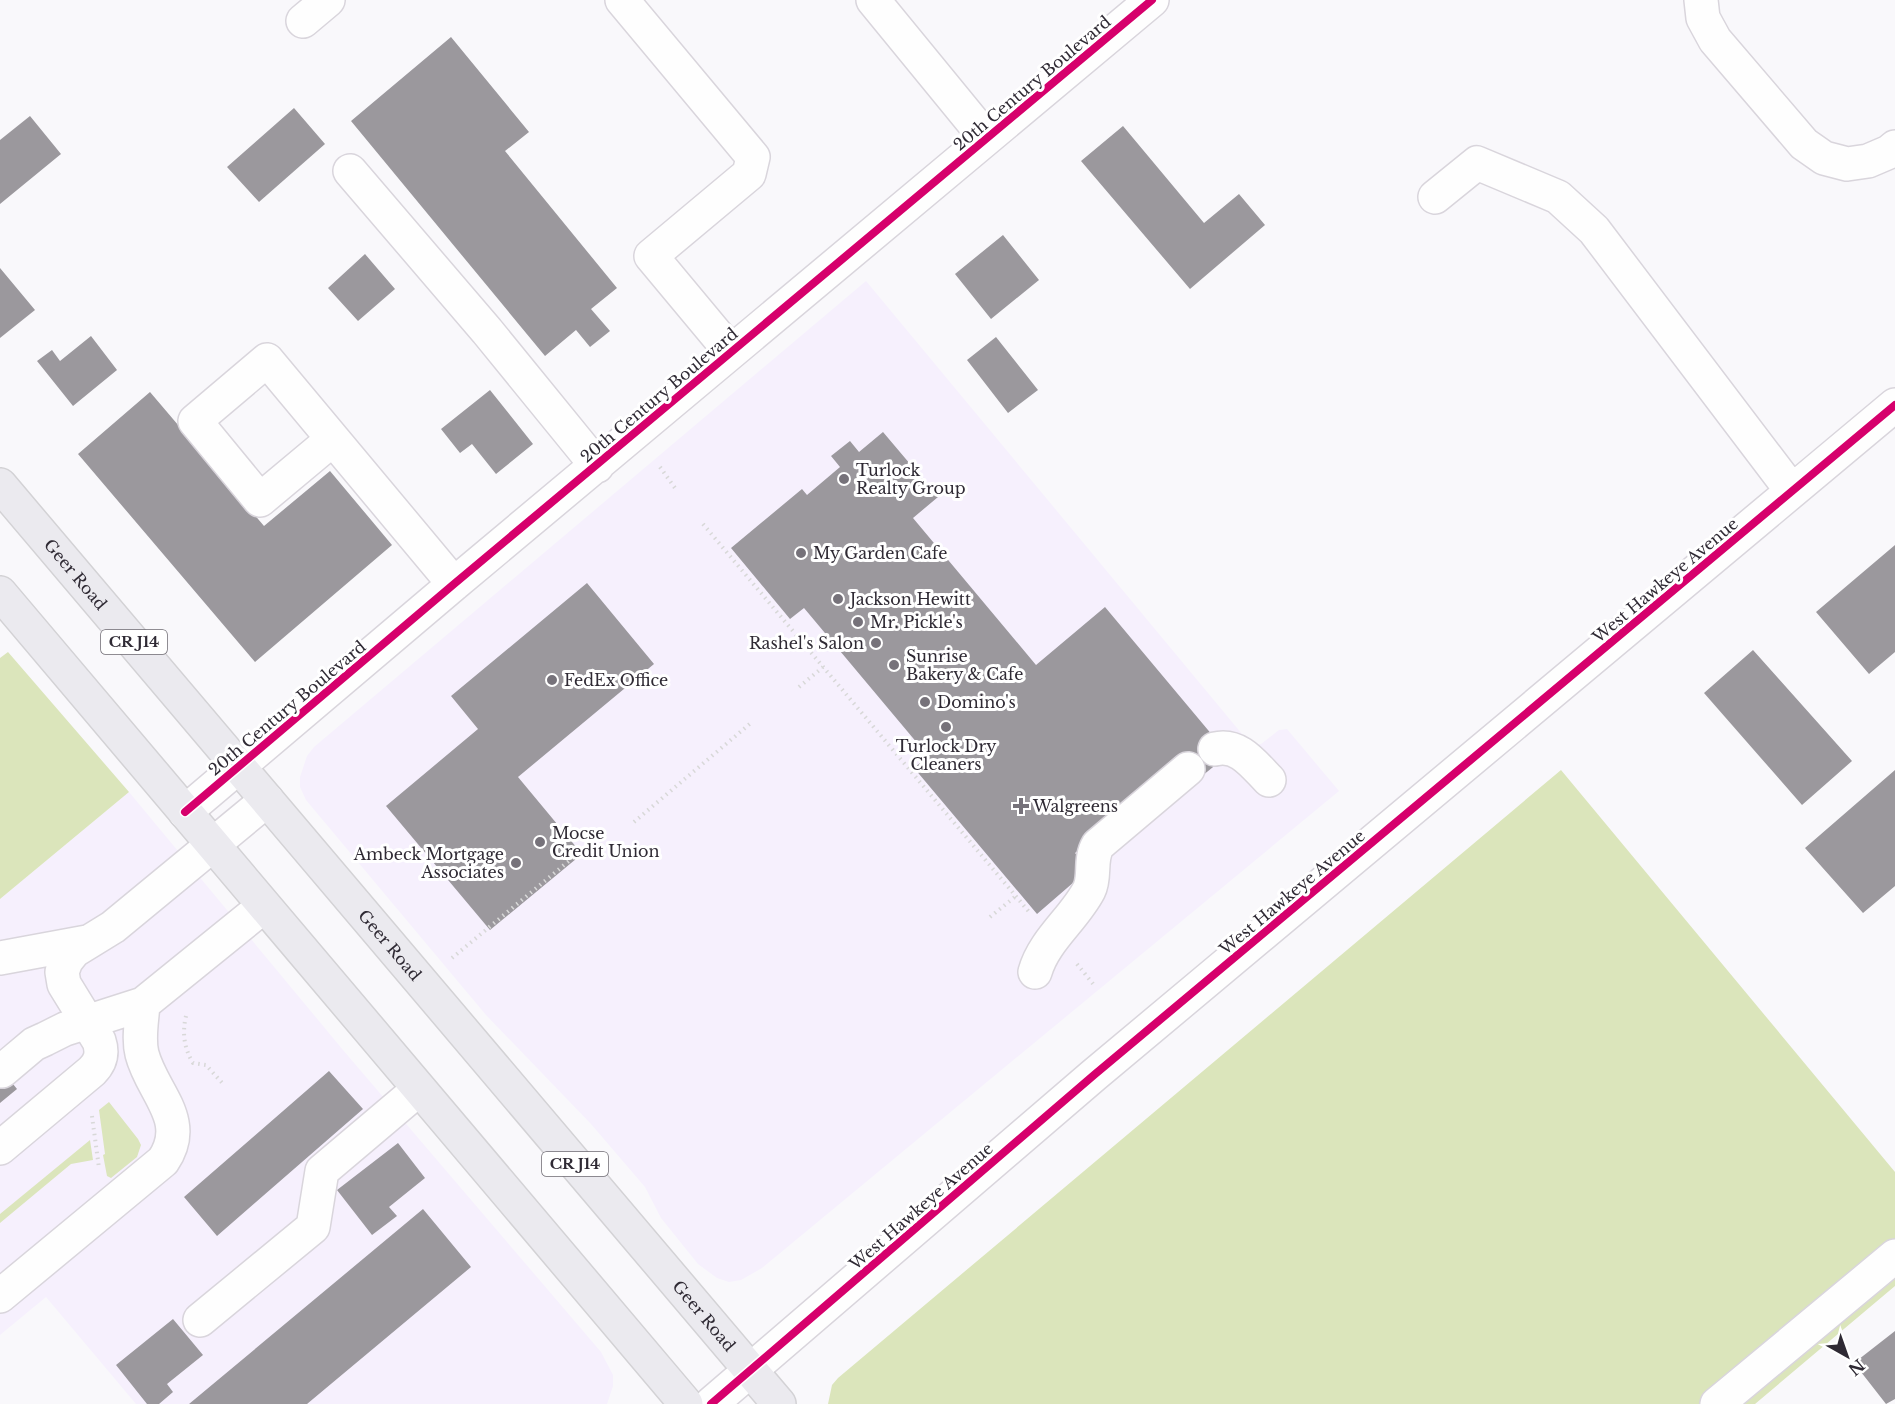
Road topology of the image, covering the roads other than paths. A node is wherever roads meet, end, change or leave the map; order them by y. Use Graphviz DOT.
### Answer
graph roads {
  1 [pos="328,0"];
  2 [pos="622,0"];
  3 [pos="873,0"];
  4 [pos="1152,0"];
  5 [pos="1701,0"];
  6 [pos="303,21"];
  7 [pos="986,138"];
  8 [pos="1895,147"];
  9 [pos="350,171"];
  10 [pos="1435,197"];
  11 [pos="731,352"];
  12 [pos="1895,405"];
  13 [pos="333,439"];
  14 [pos="597,466"];
  15 [pos="0,485"];
  16 [pos="1792,491"];
  17 [pos="454,584"];
  18 [pos="0,593"];
  19 [pos="1215,749"];
  20 [pos="239,766"];
  21 [pos="1188,769"];
  22 [pos="1269,780"];
  23 [pos="267,800"];
  24 [pos="185,812"];
  25 [pos="213,845"];
  26 [pos="264,906"];
  27 [pos="87,942"];
  28 [pos="0,958"];
  29 [pos="1035,972"];
  30 [pos="143,1004"];
  31 [pos="88,1022"];
  32 [pos="2,1071"];
  33 [pos="419,1089"];
  34 [pos="0,1148"];
  35 [pos="1895,1256"];
  36 [pos="0,1296"];
  37 [pos="201,1320"];
  38 [pos="751,1370"];
  39 [pos="686,1404"];
  40 [pos="711,1404"];
  41 [pos="779,1404"];
  42 [pos="1717,1404"];
  1 -- 6 [label="street"];
  2 -- 11 [label="street"];
  3 -- 7 [label="street"];
  4 -- 7 [label="street, 20th Century Boulevard"];
  5 -- 8 [label="street"];
  7 -- 11 [label="street, 20th Century Boulevard"];
  9 -- 14 [label="street"];
  10 -- 16 [label="street"];
  11 -- 14 [label="street, 20th Century Boulevard"];
  12 -- 16 [label="street, West Hawkeye Avenue"];
  13 -- 17 [label="street"];
  14 -- 17 [label="street, 20th Century Boulevard"];
  15 -- 20 [label="main road, Geer Road / CR J14"];
  16 -- 38 [label="street, West Hawkeye Avenue"];
  17 -- 20 [label="street, 20th Century Boulevard"];
  18 -- 24 [label="main road"];
  19 -- 22 [label="street"];
  20 -- 23 [label="main road, Geer Road / CR J14"];
  20 -- 24 [label="street, 20th Century Boulevard"];
  21 -- 29 [label="street"];
  23 -- 25 [label="street"];
  23 -- 38 [label="main road, Geer Road / CR J14"];
  24 -- 25 [label="main road"];
  25 -- 26 [label="main road"];
  25 -- 27 [label="street"];
  26 -- 30 [label="street"];
  26 -- 33 [label="main road"];
  27 -- 28 [label="street"];
  27 -- 31 [label="street"];
  30 -- 31 [label="street"];
  30 -- 36 [label="street"];
  31 -- 32 [label="street"];
  31 -- 34 [label="street"];
  33 -- 37 [label="street"];
  33 -- 39 [label="main road"];
  35 -- 42 [label="street"];
  38 -- 40 [label="street, West Hawkeye Avenue"];
  38 -- 41 [label="main road, Geer Road / CR J14"];
}
